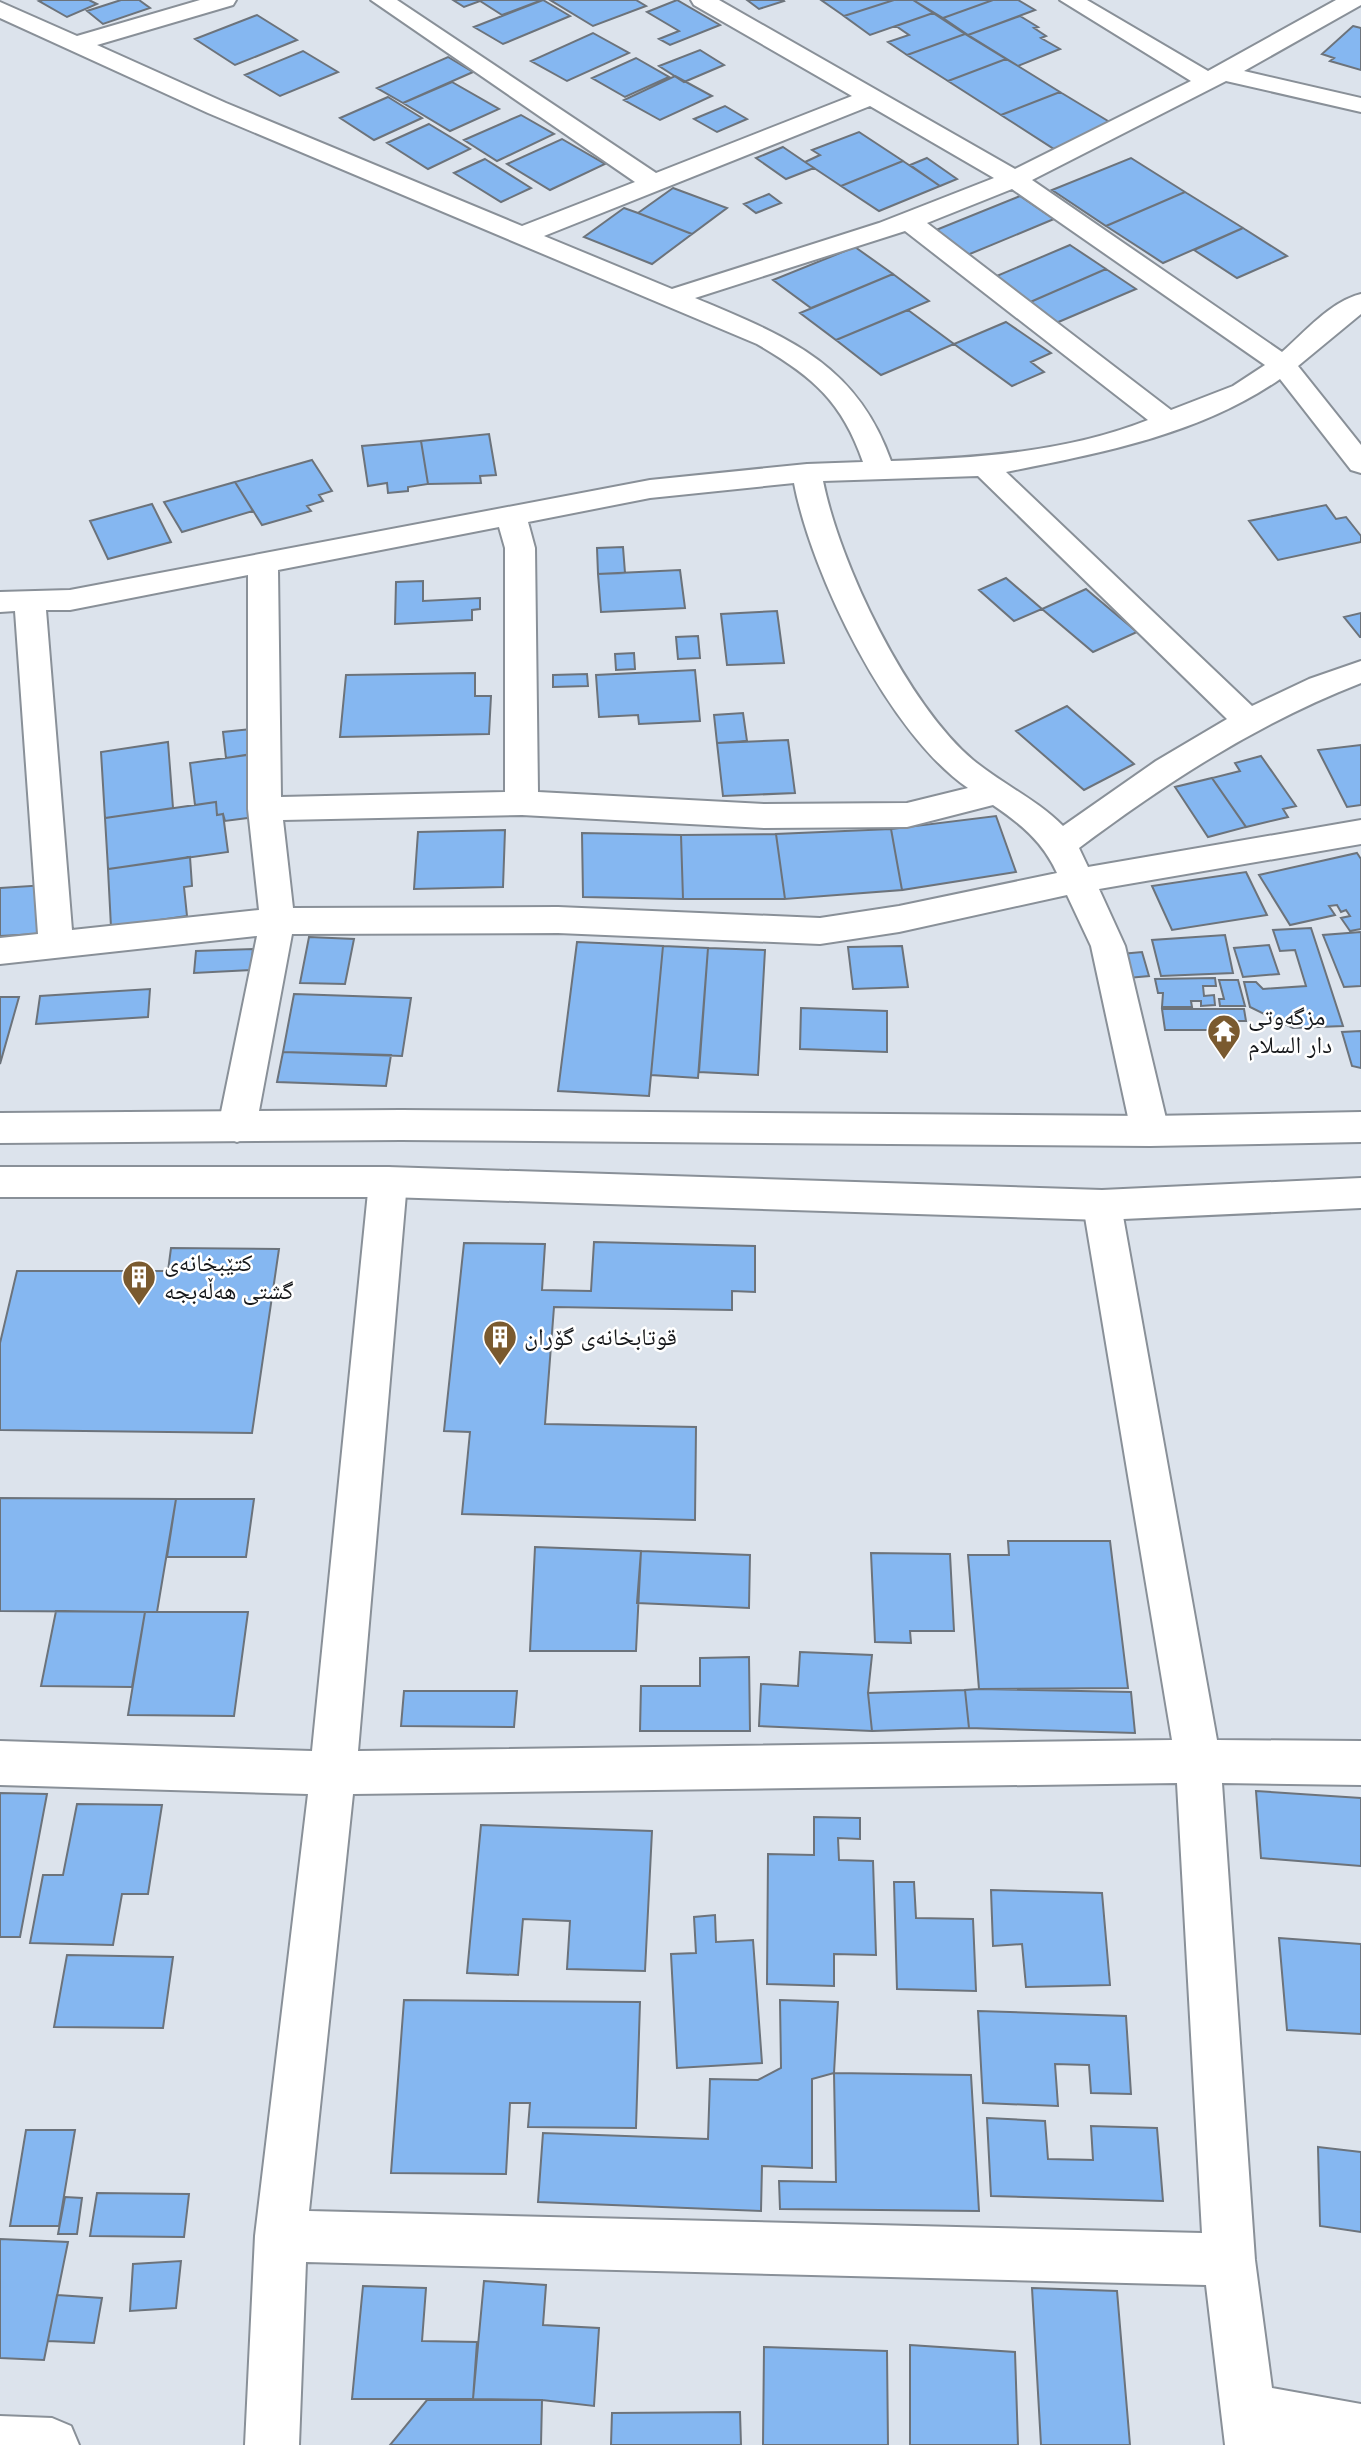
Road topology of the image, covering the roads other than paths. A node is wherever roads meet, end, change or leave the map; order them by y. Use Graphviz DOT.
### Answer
graph roads {
  1 [pos="225,0"];
  2 [pos="382,0"];
  3 [pos="702,0"];
  4 [pos="1070,0"];
  5 [pos="1353,0"];
  6 [pos="0,9"];
  7 [pos="78,43"];
  8 [pos="1215,77"];
  9 [pos="874,96"];
  10 [pos="1361,105"];
  11 [pos="1014,179"];
  12 [pos="655,184"];
  13 [pos="909,222"];
  14 [pos="520,236"];
  15 [pos="672,297"];
  16 [pos="1361,302"];
  17 [pos="1361,323"];
  18 [pos="1328,325"];
  19 [pos="1283,365"];
  20 [pos="1170,423"];
  21 [pos="1361,463"];
  22 [pos="985,467"];
  23 [pos="880,471"];
  24 [pos="807,473"];
  25 [pos="511,514"];
  26 [pos="263,564"];
  27 [pos="15,602"];
  28 [pos="1361,671"];
  29 [pos="1248,721"];
  30 [pos="997,792"];
  31 [pos="522,803"];
  32 [pos="265,808"];
  33 [pos="1361,832"];
  34 [pos="1061,845"];
  35 [pos="1077,881"];
  36 [pos="277,922"];
  37 [pos="56,946"];
  38 [pos="0,951"];
  39 [pos="237,1127"];
  40 [pos="1361,1127"];
  41 [pos="0,1128"];
  42 [pos="1150,1131"];
  43 [pos="0,1182"];
  44 [pos="388,1182"];
  45 [pos="1361,1193"];
  46 [pos="1102,1205"];
  47 [pos="1198,1761"];
  48 [pos="0,1763"];
  49 [pos="1361,1763"];
  50 [pos="333,1773"];
  51 [pos="281,2236"];
  52 [pos="1229,2260"];
  53 [pos="1249,2428"];
  54 [pos="1361,2431"];
  55 [pos="0,2443"];
  56 [pos="52,2445"];
  57 [pos="272,2445"];
  1 -- 7 [label="main road"];
  2 -- 12 [label="main road"];
  3 -- 9 [label="main road"];
  4 -- 8 [label="main road"];
  5 -- 8 [label="main road"];
  6 -- 7 [label="main road"];
  7 -- 14 [label="main road"];
  8 -- 10 [label="main road"];
  8 -- 11 [label="main road"];
  9 -- 11 [label="main road"];
  9 -- 12 [label="main road"];
  11 -- 13 [label="main road"];
  11 -- 19 [label="main road"];
  12 -- 14 [label="main road"];
  13 -- 15 [label="main road"];
  13 -- 20 [label="main road"];
  14 -- 15 [label="main road"];
  15 -- 23 [label="main road"];
  16 -- 18 [label="main road"];
  17 -- 18 [label="main road"];
  18 -- 19 [label="main road"];
  19 -- 20 [label="main road"];
  19 -- 21 [label="main road"];
  20 -- 22 [label="main road"];
  22 -- 23 [label="main road"];
  22 -- 29 [label="main road"];
  23 -- 24 [label="main road"];
  24 -- 25 [label="main road"];
  24 -- 30 [label="main road"];
  25 -- 26 [label="main road"];
  25 -- 31 [label="main road"];
  26 -- 27 [label="main road"];
  26 -- 32 [label="main road"];
  27 -- 37 [label="main road"];
  28 -- 29 [label="main road"];
  29 -- 34 [label="main road"];
  30 -- 31 [label="main road"];
  30 -- 34 [label="main road"];
  31 -- 32 [label="main road"];
  32 -- 36 [label="main road"];
  33 -- 35 [label="main road"];
  34 -- 35 [label="main road"];
  35 -- 36 [label="main road"];
  35 -- 42 [label="main road"];
  36 -- 37 [label="main road"];
  36 -- 39 [label="main road"];
  37 -- 38 [label="main road"];
  39 -- 41 [label="main road"];
  39 -- 42 [label="main road"];
  40 -- 42 [label="main road"];
  43 -- 44 [label="main road"];
  44 -- 46 [label="main road"];
  44 -- 50 [label="main road"];
  45 -- 46 [label="main road"];
  46 -- 47 [label="main road"];
  47 -- 49 [label="main road"];
  47 -- 50 [label="main road"];
  47 -- 52 [label="main road"];
  48 -- 50 [label="main road"];
  50 -- 51 [label="main road"];
  51 -- 52 [label="main road"];
  51 -- 57 [label="main road"];
  52 -- 53 [label="main road"];
  53 -- 54 [label="main road"];
  55 -- 56 [label="main road"];
}
